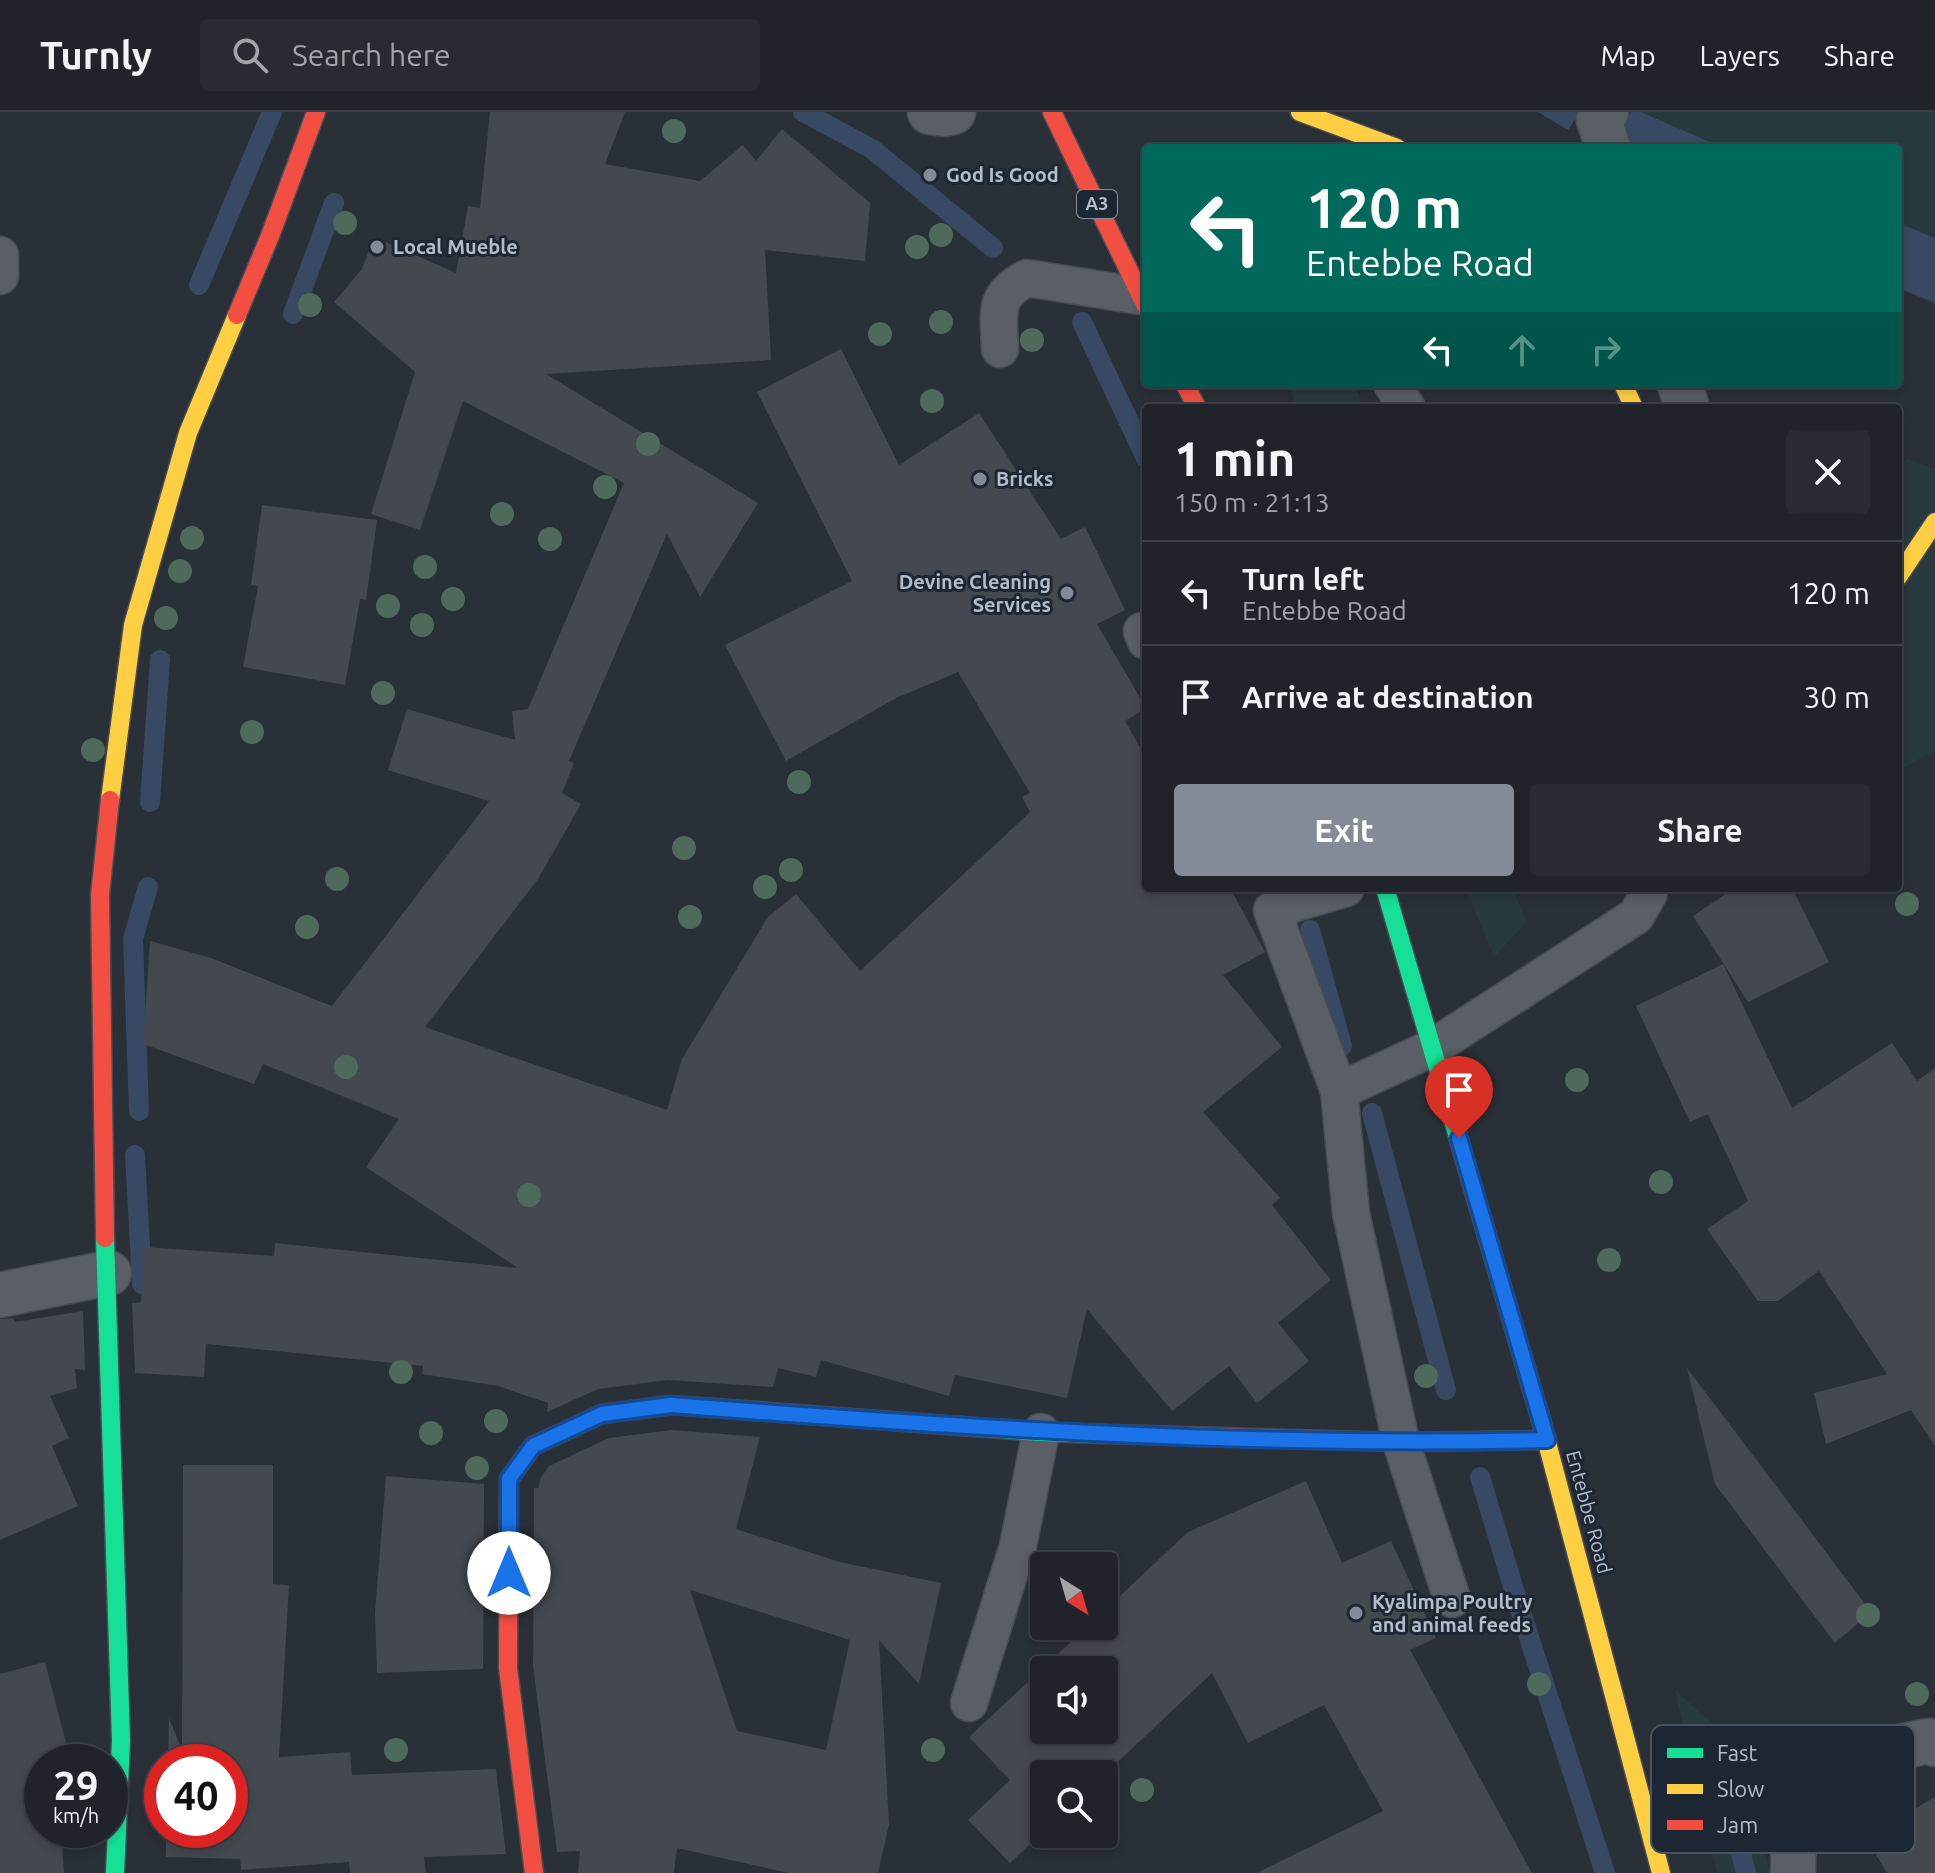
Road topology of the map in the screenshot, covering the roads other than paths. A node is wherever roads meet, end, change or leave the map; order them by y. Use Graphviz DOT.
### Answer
graph roads {
  1 [pos="316,112"];
  2 [pos="930,112"];
  3 [pos="953,112"];
  4 [pos="1052,112"];
  5 [pos="1300,112"];
  6 [pos="1606,112"];
  7 [pos="1386,144"];
  8 [pos="1607,144"];
  9 [pos="0,255"];
  10 [pos="0,276"];
  11 [pos="1142,296"];
  12 [pos="1142,300"];
  13 [pos="1000,349"];
  14 [pos="1935,522"];
  15 [pos="1902,571"];
  16 [pos="1317,892"];
  17 [pos="1386,892"];
  18 [pos="1649,892"];
  19 [pos="1266,899"];
  20 [pos="1432,1048"];
  21 [pos="1339,1091"];
  22 [pos="109,1273"];
  23 [pos="0,1295"];
  24 [pos="1041,1432"];
  25 [pos="1547,1440"];
  26 [pos="1401,1442"];
  27 [pos="1452,1599"];
  28 [pos="969,1703"];
  29 [pos="1915,1744"];
  30 [pos="1935,1744"];
  31 [pos="1651,1835"];
  32 [pos="1656,1853"];
  33 [pos="1793,1853"];
  34 [pos="115,1873"];
  35 [pos="534,1873"];
  36 [pos="1661,1873"];
  37 [pos="1793,1873"];
  1 -- 22 [label="street"];
  2 -- 3 [label="street"];
  4 -- 11 [label="street, A3"];
  5 -- 7 [label="street"];
  6 -- 8 [label="street"];
  9 -- 10 [label="lane"];
  12 -- 13 [label="lane"];
  14 -- 15 [label="street"];
  16 -- 19 [label="lane"];
  17 -- 20 [label="street, Entebbe Road"];
  18 -- 20 [label="lane"];
  19 -- 21 [label="lane"];
  20 -- 21 [label="lane"];
  20 -- 25 [label="street, Entebbe Road"];
  21 -- 26 [label="lane"];
  22 -- 23 [label="street"];
  22 -- 34 [label="street"];
  24 -- 26 [label="street"];
  24 -- 28 [label="lane"];
  24 -- 35 [label="street"];
  25 -- 26 [label="street"];
  25 -- 31 [label="street, Entebbe Road"];
  26 -- 27 [label="lane"];
  29 -- 30 [label="street"];
  32 -- 36 [label="street, Entebbe Road"];
  33 -- 37 [label="street"];
}
